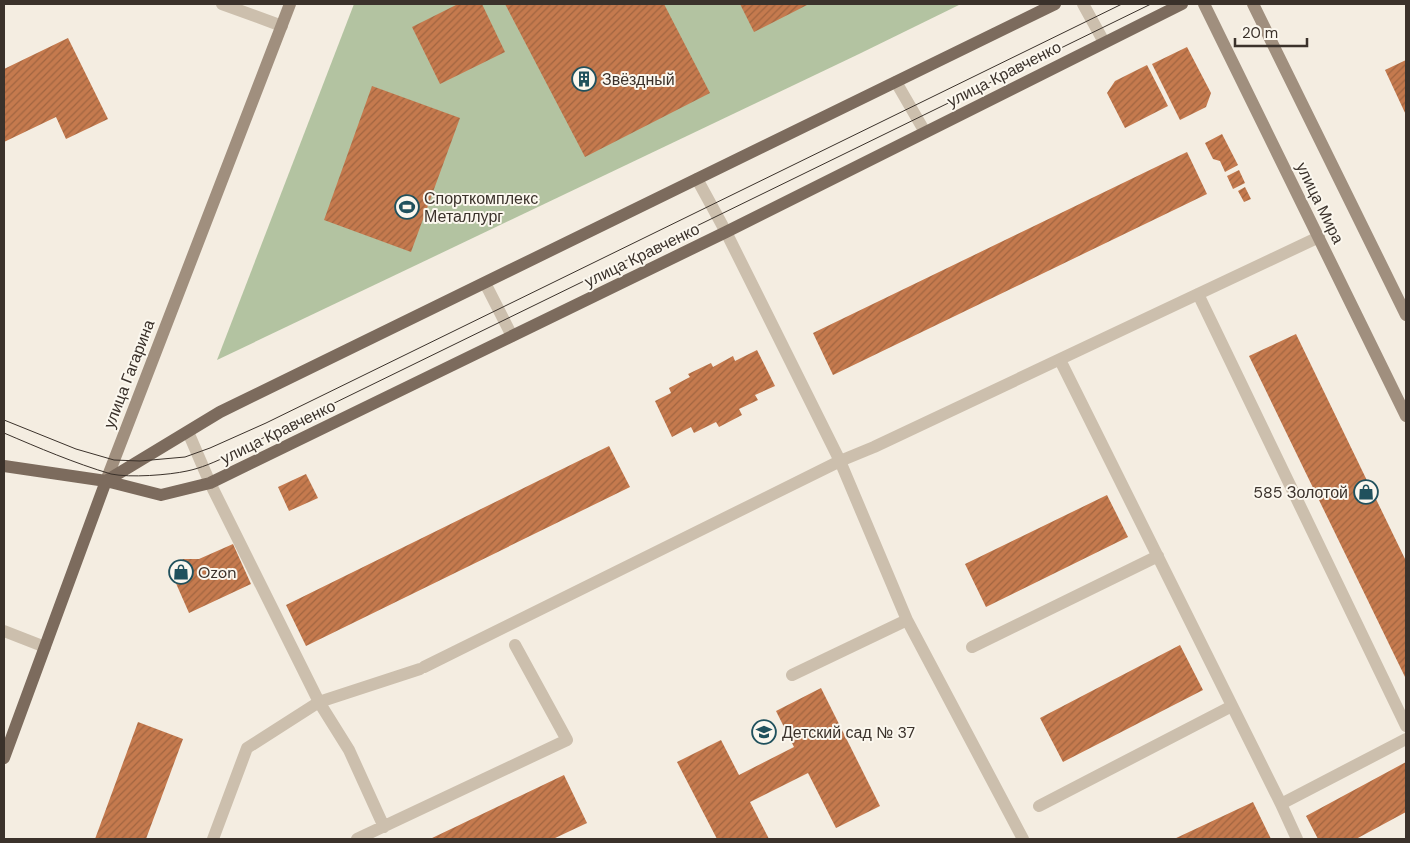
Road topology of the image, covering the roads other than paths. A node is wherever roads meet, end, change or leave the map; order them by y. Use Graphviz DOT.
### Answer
graph roads {
  1 [pos="222,4"];
  2 [pos="290,4"];
  3 [pos="1055,4"];
  4 [pos="1083,4"];
  5 [pos="1182,4"];
  6 [pos="1204,4"];
  7 [pos="1253,4"];
  8 [pos="282,26"];
  9 [pos="1104,42"];
  10 [pos="896,82"];
  11 [pos="925,132"];
  12 [pos="696,179"];
  13 [pos="726,232"];
  14 [pos="1318,237"];
  15 [pos="486,283"];
  16 [pos="1198,294"];
  17 [pos="1406,315"];
  18 [pos="512,336"];
  19 [pos="1060,360"];
  20 [pos="1406,416"];
  21 [pos="188,432"];
  22 [pos="840,461"];
  23 [pos="4,466"];
  24 [pos="106,481"];
  25 [pos="210,483"];
  26 [pos="1158,556"];
  27 [pos="907,620"];
  28 [pos="4,631"];
  29 [pos="515,646"];
  30 [pos="45,647"];
  31 [pos="972,647"];
  32 [pos="792,675"];
  33 [pos="320,702"];
  34 [pos="1232,706"];
  35 [pos="1406,726"];
  36 [pos="1406,739"];
  37 [pos="4,758"];
  38 [pos="1281,804"];
  39 [pos="1039,806"];
  40 [pos="384,827"];
  41 [pos="213,839"];
  42 [pos="357,839"];
  43 [pos="1023,839"];
  44 [pos="1297,839"];
  1 -- 8 [label="street"];
  2 -- 8 [label="street, улица Гагарина"];
  3 -- 10 [label="main road"];
  4 -- 9 [label="street"];
  5 -- 9 [label="main road, улица Кравченко"];
  6 -- 14 [label="street, улица Мира"];
  7 -- 17 [label="street, улица Мира"];
  8 -- 24 [label="street, улица Гагарина"];
  9 -- 11 [label="main road, улица Кравченко"];
  10 -- 11 [label="street"];
  10 -- 12 [label="main road"];
  11 -- 13 [label="main road, улица Кравченко"];
  12 -- 13 [label="street"];
  12 -- 15 [label="main road"];
  13 -- 18 [label="main road, улица Кравченко"];
  13 -- 22 [label="street"];
  14 -- 16 [label="street"];
  14 -- 20 [label="street, улица Мира"];
  15 -- 18 [label="street"];
  15 -- 21 [label="main road"];
  16 -- 19 [label="street"];
  16 -- 35 [label="street"];
  18 -- 25 [label="main road, улица Кравченко"];
  19 -- 22 [label="street"];
  19 -- 26 [label="street"];
  21 -- 24 [label="main road"];
  21 -- 25 [label="street"];
  22 -- 27 [label="street"];
  22 -- 33 [label="street"];
  23 -- 24 [label="main road, улица Кравченко"];
  24 -- 25 [label="main road, улица Кравченко"];
  24 -- 30 [label="main road, улица Гагарина"];
  25 -- 33 [label="street"];
  26 -- 31 [label="street"];
  26 -- 34 [label="street"];
  27 -- 32 [label="street"];
  27 -- 43 [label="street"];
  28 -- 30 [label="street"];
  29 -- 40 [label="street"];
  30 -- 37 [label="main road, улица Гагарина"];
  33 -- 40 [label="street"];
  33 -- 41 [label="street"];
  34 -- 38 [label="street"];
  34 -- 39 [label="street"];
  36 -- 38 [label="street"];
  38 -- 44 [label="street"];
  40 -- 42 [label="street"];
}
